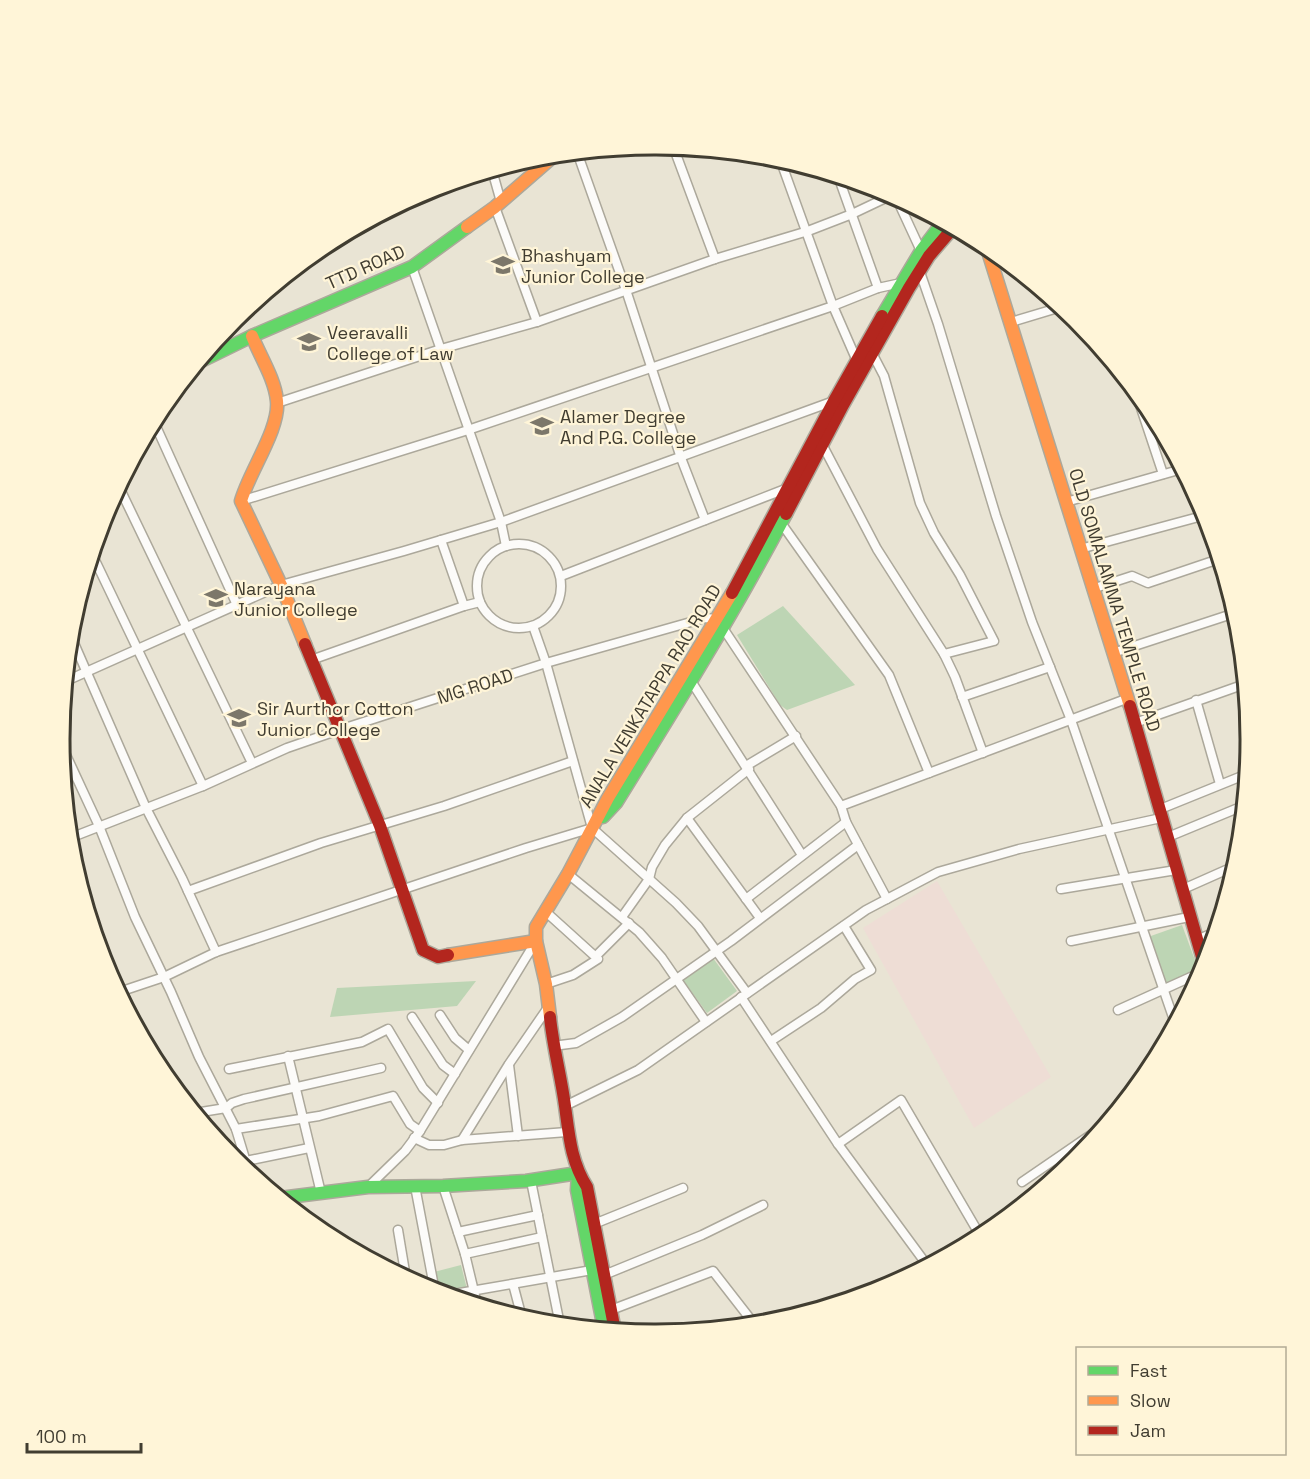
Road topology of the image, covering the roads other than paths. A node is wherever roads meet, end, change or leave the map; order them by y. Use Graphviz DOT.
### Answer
graph roads {
  1 [pos="677,156"];
  2 [pos="580,160"];
  3 [pos="543,166"];
  4 [pos="784,170"];
  5 [pos="493,178"];
  6 [pos="842,186"];
  7 [pos="881,200"];
  8 [pos="498,205"];
  9 [pos="902,209"];
  10 [pos="852,214"];
  11 [pos="938,228"];
  12 [pos="808,231"];
  13 [pos="948,234"];
  14 [pos="921,251"];
  15 [pos="715,259"];
  16 [pos="992,262"];
  17 [pos="412,267"];
  18 [pos="920,272"];
  19 [pos="901,283"];
  20 [pos="878,288"];
  21 [pos="626,290"];
  22 [pos="833,306"];
  23 [pos="1051,310"];
  24 [pos="537,322"];
  25 [pos="1011,322"];
  26 [pos="252,336"];
  27 [pos="441,350"];
  28 [pos="217,353"];
  29 [pos="872,353"];
  30 [pos="857,361"];
  31 [pos="651,369"];
  32 [pos="277,403"];
  33 [pos="838,403"];
  34 [pos="1145,422"];
  35 [pos="468,430"];
  36 [pos="158,432"];
  37 [pos="823,446"];
  38 [pos="681,458"];
  39 [pos="1174,471"];
  40 [pos="1162,474"];
  41 [pos="788,488"];
  42 [pos="123,498"];
  43 [pos="241,501"];
  44 [pos="1066,502"];
  45 [pos="1195,517"];
  46 [pos="777,518"];
  47 [pos="705,520"];
  48 [pos="501,522"];
  49 [pos="441,540"];
  50 [pos="506,546"];
  51 [pos="1080,549"];
  52 [pos="1211,562"];
  53 [pos="97,566"];
  54 [pos="561,576"];
  55 [pos="281,585"];
  56 [pos="1092,589"];
  57 [pos="480,602"];
  58 [pos="237,605"];
  59 [pos="464,606"];
  60 [pos="1226,616"];
  61 [pos="720,623"];
  62 [pos="533,626"];
  63 [pos="187,628"];
  64 [pos="137,650"];
  65 [pos="78,651"];
  66 [pos="1113,653"];
  67 [pos="944,654"];
  68 [pos="311,660"];
  69 [pos="546,663"];
  70 [pos="1050,667"];
  71 [pos="87,672"];
  72 [pos="74,677"];
  73 [pos="691,681"];
  74 [pos="1237,687"];
  75 [pos="962,697"];
  76 [pos="1126,699"];
  77 [pos="1197,700"];
  78 [pos="1071,720"];
  79 [pos="1135,723"];
  80 [pos="339,730"];
  81 [pos="795,736"];
  82 [pos="983,753"];
  83 [pos="573,761"];
  84 [pos="252,763"];
  85 [pos="71,767"];
  86 [pos="748,767"];
  87 [pos="929,774"];
  88 [pos="1238,777"];
  89 [pos="1220,784"];
  90 [pos="203,786"];
  91 [pos="841,806"];
  92 [pos="146,808"];
  93 [pos="1235,809"];
  94 [pos="1160,814"];
  95 [pos="687,818"];
  96 [pos="846,822"];
  97 [pos="99,826"];
  98 [pos="380,826"];
  99 [pos="592,828"];
  100 [pos="1108,830"];
  101 [pos="79,834"];
  102 [pos="1168,837"];
  103 [pos="858,844"];
  104 [pos="802,855"];
  105 [pos="1176,870"];
  106 [pos="1224,871"];
  107 [pos="568,874"];
  108 [pos="649,879"];
  109 [pos="1125,880"];
  110 [pos="1062,889"];
  111 [pos="1181,890"];
  112 [pos="188,891"];
  113 [pos="401,891"];
  114 [pos="747,899"];
  115 [pos="887,899"];
  116 [pos="546,912"];
  117 [pos="1189,917"];
  118 [pos="760,918"];
  119 [pos="626,920"];
  120 [pos="844,926"];
  121 [pos="1141,929"];
  122 [pos="1205,937"];
  123 [pos="536,940"];
  124 [pos="1197,940"];
  125 [pos="1071,941"];
  126 [pos="717,950"];
  127 [pos="1200,950"];
  128 [pos="216,952"];
  129 [pos="596,956"];
  130 [pos="164,977"];
  131 [pos="677,979"];
  132 [pos="1188,979"];
  133 [pos="546,984"];
  134 [pos="127,989"];
  135 [pos="1163,990"];
  136 [pos="744,995"];
  137 [pos="549,1006"];
  138 [pos="1118,1010"];
  139 [pos="1171,1013"];
  140 [pos="440,1015"];
  141 [pos="412,1017"];
  142 [pos="706,1022"];
  143 [pos="771,1041"];
  144 [pos="553,1046"];
  145 [pos="470,1050"];
  146 [pos="288,1056"];
  147 [pos="509,1064"];
  148 [pos="381,1068"];
  149 [pos="229,1069"];
  150 [pos="455,1074"];
  151 [pos="296,1087"];
  152 [pos="438,1103"];
  153 [pos="565,1106"];
  154 [pos="226,1108"];
  155 [pos="205,1111"];
  156 [pos="302,1118"];
  157 [pos="236,1130"];
  158 [pos="567,1132"];
  159 [pos="417,1134"];
  160 [pos="518,1136"];
  161 [pos="462,1140"];
  162 [pos="838,1144"];
  163 [pos="1074,1146"];
  164 [pos="309,1148"];
  165 [pos="244,1155"];
  166 [pos="250,1160"];
  167 [pos="578,1173"];
  168 [pos="531,1181"];
  169 [pos="1022,1182"];
  170 [pos="415,1186"];
  171 [pos="443,1186"];
  172 [pos="368,1187"];
  173 [pos="683,1188"];
  174 [pos="321,1193"];
  175 [pos="291,1197"];
  176 [pos="764,1205"];
  177 [pos="538,1215"];
  178 [pos="594,1224"];
  179 [pos="976,1228"];
  180 [pos="398,1230"];
  181 [pos="458,1232"];
  182 [pos="542,1237"];
  183 [pos="465,1254"];
  184 [pos="923,1259"];
  185 [pos="404,1268"];
  186 [pos="592,1270"];
  187 [pos="604,1275"];
  188 [pos="549,1277"];
  189 [pos="433,1281"];
  190 [pos="513,1284"];
  191 [pos="474,1291"];
  192 [pos="465,1292"];
  193 [pos="475,1295"];
  194 [pos="519,1308"];
  195 [pos="611,1310"];
  196 [pos="558,1316"];
  197 [pos="748,1316"];
  198 [pos="602,1321"];
  199 [pos="614,1323"];
  1 -- 15 [label="street"];
  2 -- 21 [label="street"];
  3 -- 8 [label="street, TTD ROAD"];
  4 -- 12 [label="street"];
  5 -- 8 [label="street"];
  6 -- 10 [label="street"];
  7 -- 10 [label="street"];
  8 -- 17 [label="street, TTD ROAD"];
  8 -- 24 [label="street"];
  9 -- 14 [label="street"];
  10 -- 12 [label="street"];
  10 -- 20 [label="street"];
  11 -- 14 [label="street, ANALA VENKATAPPA RAO ROAD"];
  12 -- 15 [label="street"];
  12 -- 22 [label="street"];
  13 -- 18 [label="street, ANALA VENKATAPPA RAO ROAD"];
  14 -- 19 [label="street, ANALA VENKATAPPA RAO ROAD"];
  15 -- 21 [label="street"];
  16 -- 25 [label="street, OLD SOMALAMMA TEMPLE ROAD"];
  17 -- 26 [label="street, TTD ROAD"];
  17 -- 27 [label="street"];
  18 -- 29 [label="street, ANALA VENKATAPPA RAO ROAD"];
  18 -- 70 [label="street"];
  19 -- 20 [label="street"];
  19 -- 30 [label="street, ANALA VENKATAPPA RAO ROAD"];
  20 -- 22 [label="street"];
  21 -- 24 [label="street"];
  21 -- 31 [label="street"];
  22 -- 30 [label="street"];
  22 -- 31 [label="street"];
  23 -- 25 [label="street"];
  24 -- 27 [label="street"];
  25 -- 44 [label="street, OLD SOMALAMMA TEMPLE ROAD"];
  26 -- 28 [label="street, TTD ROAD"];
  26 -- 32 [label="street"];
  27 -- 32 [label="street"];
  27 -- 35 [label="street"];
  29 -- 33 [label="street, ANALA VENKATAPPA RAO ROAD"];
  29 -- 67 [label="street"];
  30 -- 33 [label="street, ANALA VENKATAPPA RAO ROAD"];
  31 -- 35 [label="street"];
  31 -- 38 [label="street"];
  32 -- 43 [label="street"];
  33 -- 37 [label="street, ANALA VENKATAPPA RAO ROAD"];
  33 -- 38 [label="street"];
  33 -- 41 [label="street, ANALA VENKATAPPA RAO ROAD"];
  34 -- 40 [label="street"];
  35 -- 43 [label="street"];
  35 -- 48 [label="street"];
  36 -- 58 [label="street"];
  37 -- 46 [label="street, ANALA VENKATAPPA RAO ROAD"];
  37 -- 67 [label="street"];
  38 -- 47 [label="street"];
  38 -- 48 [label="street"];
  39 -- 40 [label="street"];
  40 -- 44 [label="street"];
  41 -- 46 [label="street, ANALA VENKATAPPA RAO ROAD"];
  41 -- 47 [label="street"];
  42 -- 63 [label="street"];
  43 -- 55 [label="street"];
  44 -- 51 [label="street, OLD SOMALAMMA TEMPLE ROAD"];
  45 -- 51 [label="street"];
  46 -- 61 [label="street, ANALA VENKATAPPA RAO ROAD"];
  46 -- 87 [label="street"];
  47 -- 54 [label="street"];
  48 -- 49 [label="street"];
  48 -- 50 [label="street"];
  49 -- 55 [label="street"];
  49 -- 59 [label="street"];
  50 -- 54 [label="street"];
  50 -- 57 [label="street"];
  51 -- 56 [label="street, OLD SOMALAMMA TEMPLE ROAD"];
  52 -- 56 [label="street"];
  53 -- 64 [label="street"];
  54 -- 62 [label="street"];
  55 -- 58 [label="street"];
  55 -- 68 [label="street"];
  56 -- 66 [label="street, OLD SOMALAMMA TEMPLE ROAD"];
  57 -- 59 [label="street"];
  57 -- 62 [label="street"];
  58 -- 63 [label="street"];
  59 -- 68 [label="street"];
  60 -- 66 [label="street"];
  61 -- 69 [label="street, MG ROAD"];
  61 -- 73 [label="street, ANALA VENKATAPPA RAO ROAD"];
  61 -- 81 [label="street"];
  61 -- 99 [label="street, ANALA VENKATAPPA RAO ROAD"];
  62 -- 69 [label="street"];
  63 -- 64 [label="street"];
  63 -- 84 [label="street"];
  64 -- 71 [label="street"];
  64 -- 90 [label="street"];
  65 -- 71 [label="street"];
  66 -- 76 [label="street, OLD SOMALAMMA TEMPLE ROAD"];
  67 -- 75 [label="street"];
  68 -- 80 [label="street"];
  69 -- 80 [label="street, MG ROAD"];
  69 -- 83 [label="street"];
  70 -- 75 [label="street"];
  70 -- 78 [label="street"];
  71 -- 72 [label="street"];
  71 -- 92 [label="street"];
  73 -- 86 [label="street"];
  73 -- 99 [label="street, ANALA VENKATAPPA RAO ROAD"];
  74 -- 77 [label="street"];
  75 -- 82 [label="street"];
  76 -- 78 [label="street"];
  76 -- 79 [label="street, OLD SOMALAMMA TEMPLE ROAD"];
  77 -- 79 [label="street"];
  77 -- 89 [label="street"];
  78 -- 82 [label="street"];
  78 -- 100 [label="street"];
  79 -- 94 [label="street, OLD SOMALAMMA TEMPLE ROAD"];
  80 -- 84 [label="street, MG ROAD"];
  80 -- 98 [label="street"];
  81 -- 86 [label="street"];
  81 -- 91 [label="street"];
  82 -- 87 [label="street"];
  83 -- 98 [label="street"];
  83 -- 99 [label="street"];
  84 -- 90 [label="street, MG ROAD"];
  85 -- 97 [label="street"];
  86 -- 95 [label="street"];
  86 -- 104 [label="street"];
  87 -- 91 [label="street"];
  88 -- 89 [label="street"];
  89 -- 94 [label="street"];
  90 -- 92 [label="street, MG ROAD"];
  91 -- 96 [label="street"];
  92 -- 97 [label="street, MG ROAD"];
  92 -- 112 [label="street"];
  93 -- 102 [label="street"];
  94 -- 100 [label="street"];
  94 -- 102 [label="street, OLD SOMALAMMA TEMPLE ROAD"];
  95 -- 108 [label="street"];
  95 -- 114 [label="street"];
  96 -- 103 [label="street"];
  96 -- 104 [label="street"];
  97 -- 101 [label="street, MG ROAD"];
  97 -- 130 [label="street"];
  98 -- 112 [label="street"];
  98 -- 113 [label="street"];
  99 -- 107 [label="street"];
  99 -- 108 [label="street"];
  99 -- 113 [label="street"];
  100 -- 109 [label="street"];
  100 -- 115 [label="street"];
  102 -- 105 [label="street, OLD SOMALAMMA TEMPLE ROAD"];
  103 -- 115 [label="street"];
  103 -- 118 [label="street"];
  104 -- 114 [label="street"];
  105 -- 109 [label="street"];
  105 -- 111 [label="street, OLD SOMALAMMA TEMPLE ROAD"];
  106 -- 111 [label="street"];
  107 -- 116 [label="street"];
  107 -- 119 [label="street"];
  108 -- 119 [label="street"];
  108 -- 126 [label="street"];
  109 -- 110 [label="street"];
  109 -- 121 [label="street"];
  111 -- 117 [label="street, OLD SOMALAMMA TEMPLE ROAD"];
  112 -- 128 [label="street"];
  113 -- 123 [label="street"];
  113 -- 128 [label="street"];
  114 -- 118 [label="street"];
  115 -- 120 [label="street"];
  116 -- 123 [label="street"];
  116 -- 129 [label="street"];
  117 -- 121 [label="street"];
  117 -- 124 [label="street, OLD SOMALAMMA TEMPLE ROAD"];
  118 -- 126 [label="street"];
  119 -- 129 [label="street"];
  119 -- 131 [label="street"];
  120 -- 136 [label="street"];
  120 -- 143 [label="street"];
  121 -- 125 [label="street"];
  121 -- 135 [label="street"];
  122 -- 124 [label="street"];
  123 -- 133 [label="street"];
  123 -- 145 [label="street"];
  124 -- 127 [label="street, OLD SOMALAMMA TEMPLE ROAD"];
  126 -- 131 [label="street"];
  126 -- 136 [label="street"];
  128 -- 130 [label="street"];
  129 -- 133 [label="street"];
  130 -- 134 [label="street"];
  130 -- 154 [label="street"];
  131 -- 142 [label="street"];
  131 -- 144 [label="street"];
  132 -- 135 [label="street"];
  133 -- 137 [label="street"];
  135 -- 138 [label="street"];
  135 -- 139 [label="street"];
  136 -- 142 [label="street"];
  136 -- 143 [label="street"];
  137 -- 144 [label="street"];
  137 -- 147 [label="street"];
  140 -- 145 [label="street"];
  141 -- 150 [label="street"];
  142 -- 153 [label="street"];
  143 -- 162 [label="street"];
  144 -- 153 [label="street"];
  145 -- 150 [label="street"];
  146 -- 149 [label="street"];
  146 -- 151 [label="street"];
  146 -- 152 [label="street"];
  147 -- 160 [label="street"];
  147 -- 161 [label="street"];
  148 -- 151 [label="street"];
  150 -- 152 [label="street"];
  151 -- 154 [label="street"];
  151 -- 156 [label="street"];
  152 -- 159 [label="street"];
  153 -- 158 [label="street"];
  154 -- 155 [label="street"];
  154 -- 157 [label="street"];
  156 -- 157 [label="street"];
  156 -- 159 [label="street"];
  156 -- 164 [label="street"];
  157 -- 165 [label="street"];
  158 -- 160 [label="street"];
  158 -- 167 [label="street"];
  159 -- 161 [label="street"];
  159 -- 172 [label="street"];
  160 -- 161 [label="street"];
  162 -- 179 [label="street"];
  162 -- 184 [label="street"];
  163 -- 169 [label="street"];
  164 -- 166 [label="street"];
  164 -- 174 [label="street"];
  167 -- 168 [label="street"];
  167 -- 178 [label="street"];
  167 -- 186 [label="street"];
  168 -- 171 [label="street"];
  168 -- 177 [label="street"];
  170 -- 171 [label="street"];
  170 -- 172 [label="street"];
  170 -- 189 [label="street"];
  171 -- 181 [label="street"];
  172 -- 174 [label="street"];
  173 -- 178 [label="street"];
  174 -- 175 [label="street"];
  176 -- 187 [label="street"];
  177 -- 181 [label="street"];
  177 -- 182 [label="street"];
  178 -- 187 [label="street"];
  180 -- 185 [label="street"];
  181 -- 183 [label="street"];
  182 -- 183 [label="street"];
  182 -- 188 [label="street"];
  183 -- 191 [label="street"];
  186 -- 188 [label="street"];
  186 -- 198 [label="street"];
  187 -- 195 [label="street"];
  188 -- 190 [label="street"];
  188 -- 196 [label="street"];
  190 -- 191 [label="street"];
  190 -- 194 [label="street"];
  191 -- 192 [label="street"];
  191 -- 193 [label="street"];
  195 -- 197 [label="street"];
  195 -- 199 [label="street"];
}
